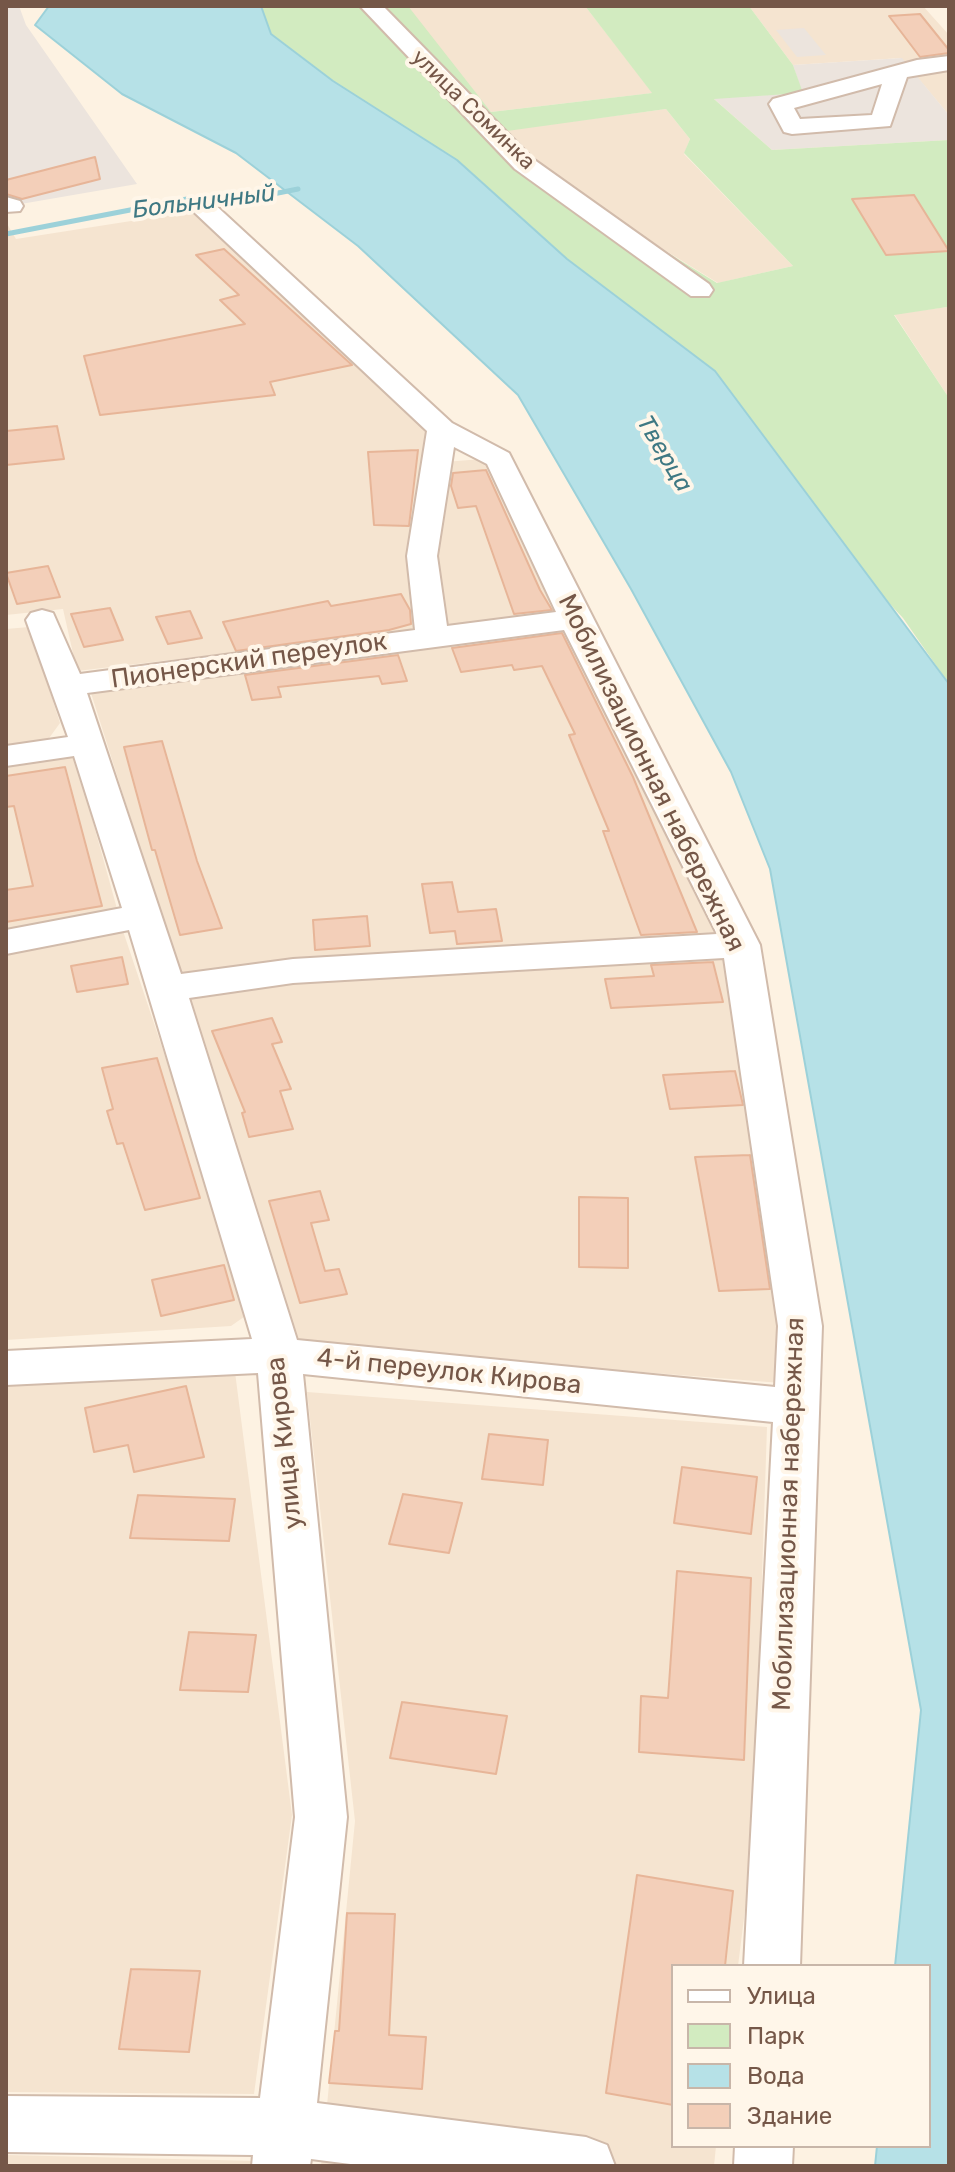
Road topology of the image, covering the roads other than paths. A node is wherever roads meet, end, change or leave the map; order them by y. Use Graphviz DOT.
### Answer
graph roads {
  1 [pos="371,6"];
  2 [pos="949,63"];
  3 [pos="896,75"];
  4 [pos="203,207"];
  5 [pos="700,290"];
  6 [pos="442,429"];
  7 [pos="575,619"];
  8 [pos="42,620"];
  9 [pos="432,636"];
  10 [pos="68,686"];
  11 [pos="89,744"];
  12 [pos="6,756"];
  13 [pos="143,916"];
  14 [pos="6,942"];
  15 [pos="741,945"];
  16 [pos="167,989"];
  17 [pos="279,1355"];
  18 [pos="6,1368"];
  19 [pos="795,1407"];
  20 [pos="772,1964"];
  21 [pos="6,2124"];
  22 [pos="284,2146"];
  23 [pos="586,2166"];
  1 -- 5 [label="street, улица Соминка"];
  2 -- 3 [label="street"];
  3 -- 3 [label="street"];
  4 -- 6 [label="street, Мобилизационная набережная"];
  6 -- 7 [label="street, Мобилизационная набережная"];
  6 -- 9 [label="street"];
  7 -- 9 [label="street, Пионерский переулок"];
  7 -- 15 [label="street, Мобилизационная набережная"];
  8 -- 10 [label="street"];
  9 -- 10 [label="street, Пионерский переулок"];
  10 -- 11 [label="street"];
  11 -- 12 [label="street"];
  11 -- 13 [label="street, улица Кирова"];
  13 -- 14 [label="street"];
  13 -- 16 [label="street, улица Кирова"];
  15 -- 16 [label="street"];
  15 -- 19 [label="street, Мобилизационная набережная"];
  16 -- 17 [label="street, улица Кирова"];
  17 -- 18 [label="street, 4-й переулок Кирова"];
  17 -- 19 [label="street, 4-й переулок Кирова"];
  17 -- 22 [label="street, улица Кирова"];
  19 -- 20 [label="street, Мобилизационная набережная"];
  21 -- 22 [label="street"];
  22 -- 23 [label="street"];
}
